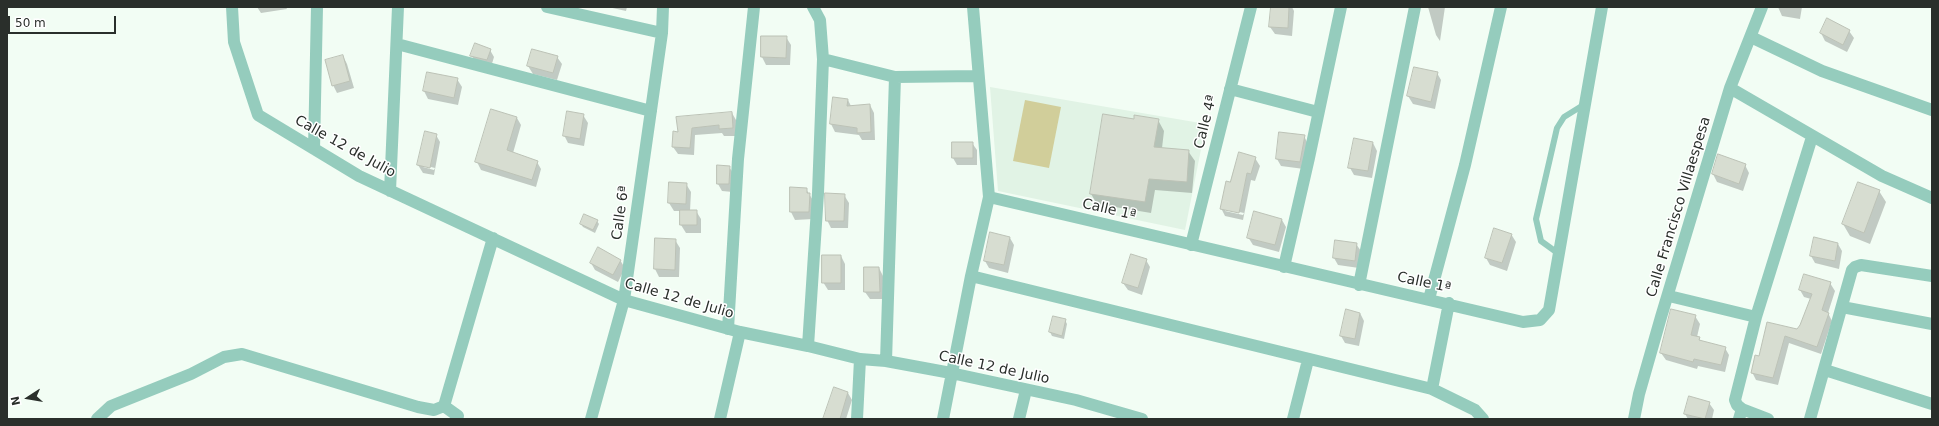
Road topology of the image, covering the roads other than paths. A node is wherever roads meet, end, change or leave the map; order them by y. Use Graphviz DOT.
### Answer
graph roads {
  1 [pos="232,7"];
  2 [pos="317,7"];
  3 [pos="398,7"];
  4 [pos="547,7"];
  5 [pos="663,7"];
  6 [pos="754,7"];
  7 [pos="813,7"];
  8 [pos="973,7"];
  9 [pos="1251,7"];
  10 [pos="1341,7"];
  11 [pos="1415,7"];
  12 [pos="1501,7"];
  13 [pos="1602,7"];
  14 [pos="1762,7"];
  15 [pos="662,33"];
  16 [pos="1751,37"];
  17 [pos="396,44"];
  18 [pos="823,59"];
  19 [pos="978,76"];
  20 [pos="895,77"];
  21 [pos="1730,88"];
  22 [pos="1230,89"];
  23 [pos="1585,104"];
  24 [pos="1932,110"];
  25 [pos="651,111"];
  26 [pos="1318,112"];
  27 [pos="1812,137"];
  28 [pos="314,149"];
  29 [pos="390,191"];
  30 [pos="989,198"];
  31 [pos="1932,198"];
  32 [pos="493,238"];
  33 [pos="1191,244"];
  34 [pos="1559,254"];
  35 [pos="1284,267"];
  36 [pos="971,276"];
  37 [pos="1932,276"];
  38 [pos="1359,285"];
  39 [pos="1668,296"];
  40 [pos="1429,299"];
  41 [pos="624,300"];
  42 [pos="1449,303"];
  43 [pos="1842,307"];
  44 [pos="1756,317"];
  45 [pos="1932,324"];
  46 [pos="728,329"];
  47 [pos="740,332"];
  48 [pos="808,346"];
  49 [pos="860,359"];
  50 [pos="1308,360"];
  51 [pos="886,361"];
  52 [pos="1825,370"];
  53 [pos="951,373"];
  54 [pos="1432,389"];
  55 [pos="1026,390"];
  56 [pos="1932,404"];
  57 [pos="444,406"];
  58 [pos="1740,414"];
  59 [pos="461,418"];
  60 [pos="97,419"];
  61 [pos="591,419"];
  62 [pos="720,419"];
  63 [pos="857,419"];
  64 [pos="943,419"];
  65 [pos="1019,419"];
  66 [pos="1142,419"];
  67 [pos="1293,419"];
  68 [pos="1484,419"];
  69 [pos="1634,419"];
  70 [pos="1768,419"];
  71 [pos="1810,419"];
  1 -- 28 [label="street, Calle 12 de Julio"];
  2 -- 28 [label="street"];
  3 -- 17 [label="street"];
  4 -- 15 [label="street"];
  5 -- 15 [label="street, Calle 6ª"];
  6 -- 46 [label="street"];
  7 -- 18 [label="street"];
  8 -- 19 [label="street"];
  9 -- 22 [label="street, Calle 4ª"];
  10 -- 26 [label="street"];
  11 -- 38 [label="street"];
  12 -- 40 [label="street"];
  13 -- 23 [label="street, Calle 1ª"];
  14 -- 16 [label="street, Calle Francisco Villaespesa"];
  15 -- 25 [label="street, Calle 6ª"];
  16 -- 21 [label="street, Calle Francisco Villaespesa"];
  16 -- 24 [label="street"];
  17 -- 25 [label="street"];
  17 -- 29 [label="street"];
  18 -- 20 [label="street"];
  18 -- 48 [label="street"];
  19 -- 20 [label="street"];
  19 -- 30 [label="street"];
  20 -- 51 [label="street"];
  21 -- 27 [label="street"];
  21 -- 39 [label="street, Calle Francisco Villaespesa"];
  22 -- 26 [label="street"];
  22 -- 33 [label="street, Calle 4ª"];
  23 -- 34 [label="street, Calle 1ª"];
  23 -- 34 [label="lane"];
  25 -- 41 [label="street, Calle 6ª"];
  26 -- 35 [label="street"];
  27 -- 31 [label="street"];
  27 -- 44 [label="street"];
  28 -- 29 [label="street, Calle 12 de Julio"];
  29 -- 32 [label="street, Calle 12 de Julio"];
  30 -- 33 [label="street, Calle 1ª"];
  30 -- 36 [label="street"];
  32 -- 41 [label="street, Calle 12 de Julio"];
  32 -- 57 [label="street"];
  33 -- 35 [label="street, Calle 1ª"];
  34 -- 42 [label="street, Calle 1ª"];
  35 -- 38 [label="street, Calle 1ª"];
  36 -- 50 [label="street"];
  36 -- 53 [label="street"];
  37 -- 43 [label="street"];
  38 -- 40 [label="street, Calle 1ª"];
  39 -- 44 [label="street"];
  39 -- 69 [label="street, Calle Francisco Villaespesa"];
  40 -- 42 [label="street, Calle 1ª"];
  41 -- 46 [label="street, Calle 12 de Julio"];
  41 -- 61 [label="street, Calle 6ª"];
  42 -- 54 [label="street"];
  43 -- 45 [label="street"];
  43 -- 52 [label="street"];
  44 -- 58 [label="street"];
  46 -- 47 [label="street, Calle 12 de Julio"];
  47 -- 48 [label="street, Calle 12 de Julio"];
  47 -- 62 [label="street"];
  48 -- 49 [label="street, Calle 12 de Julio"];
  49 -- 51 [label="street, Calle 12 de Julio"];
  49 -- 63 [label="street"];
  50 -- 54 [label="street"];
  50 -- 67 [label="street"];
  51 -- 53 [label="street, Calle 12 de Julio"];
  52 -- 56 [label="street"];
  52 -- 71 [label="street"];
  53 -- 55 [label="street, Calle 12 de Julio"];
  53 -- 64 [label="street"];
  54 -- 68 [label="street"];
  55 -- 65 [label="street"];
  55 -- 66 [label="street, Calle 12 de Julio"];
  57 -- 59 [label="street"];
  57 -- 60 [label="street"];
  58 -- 70 [label="street"];
}
